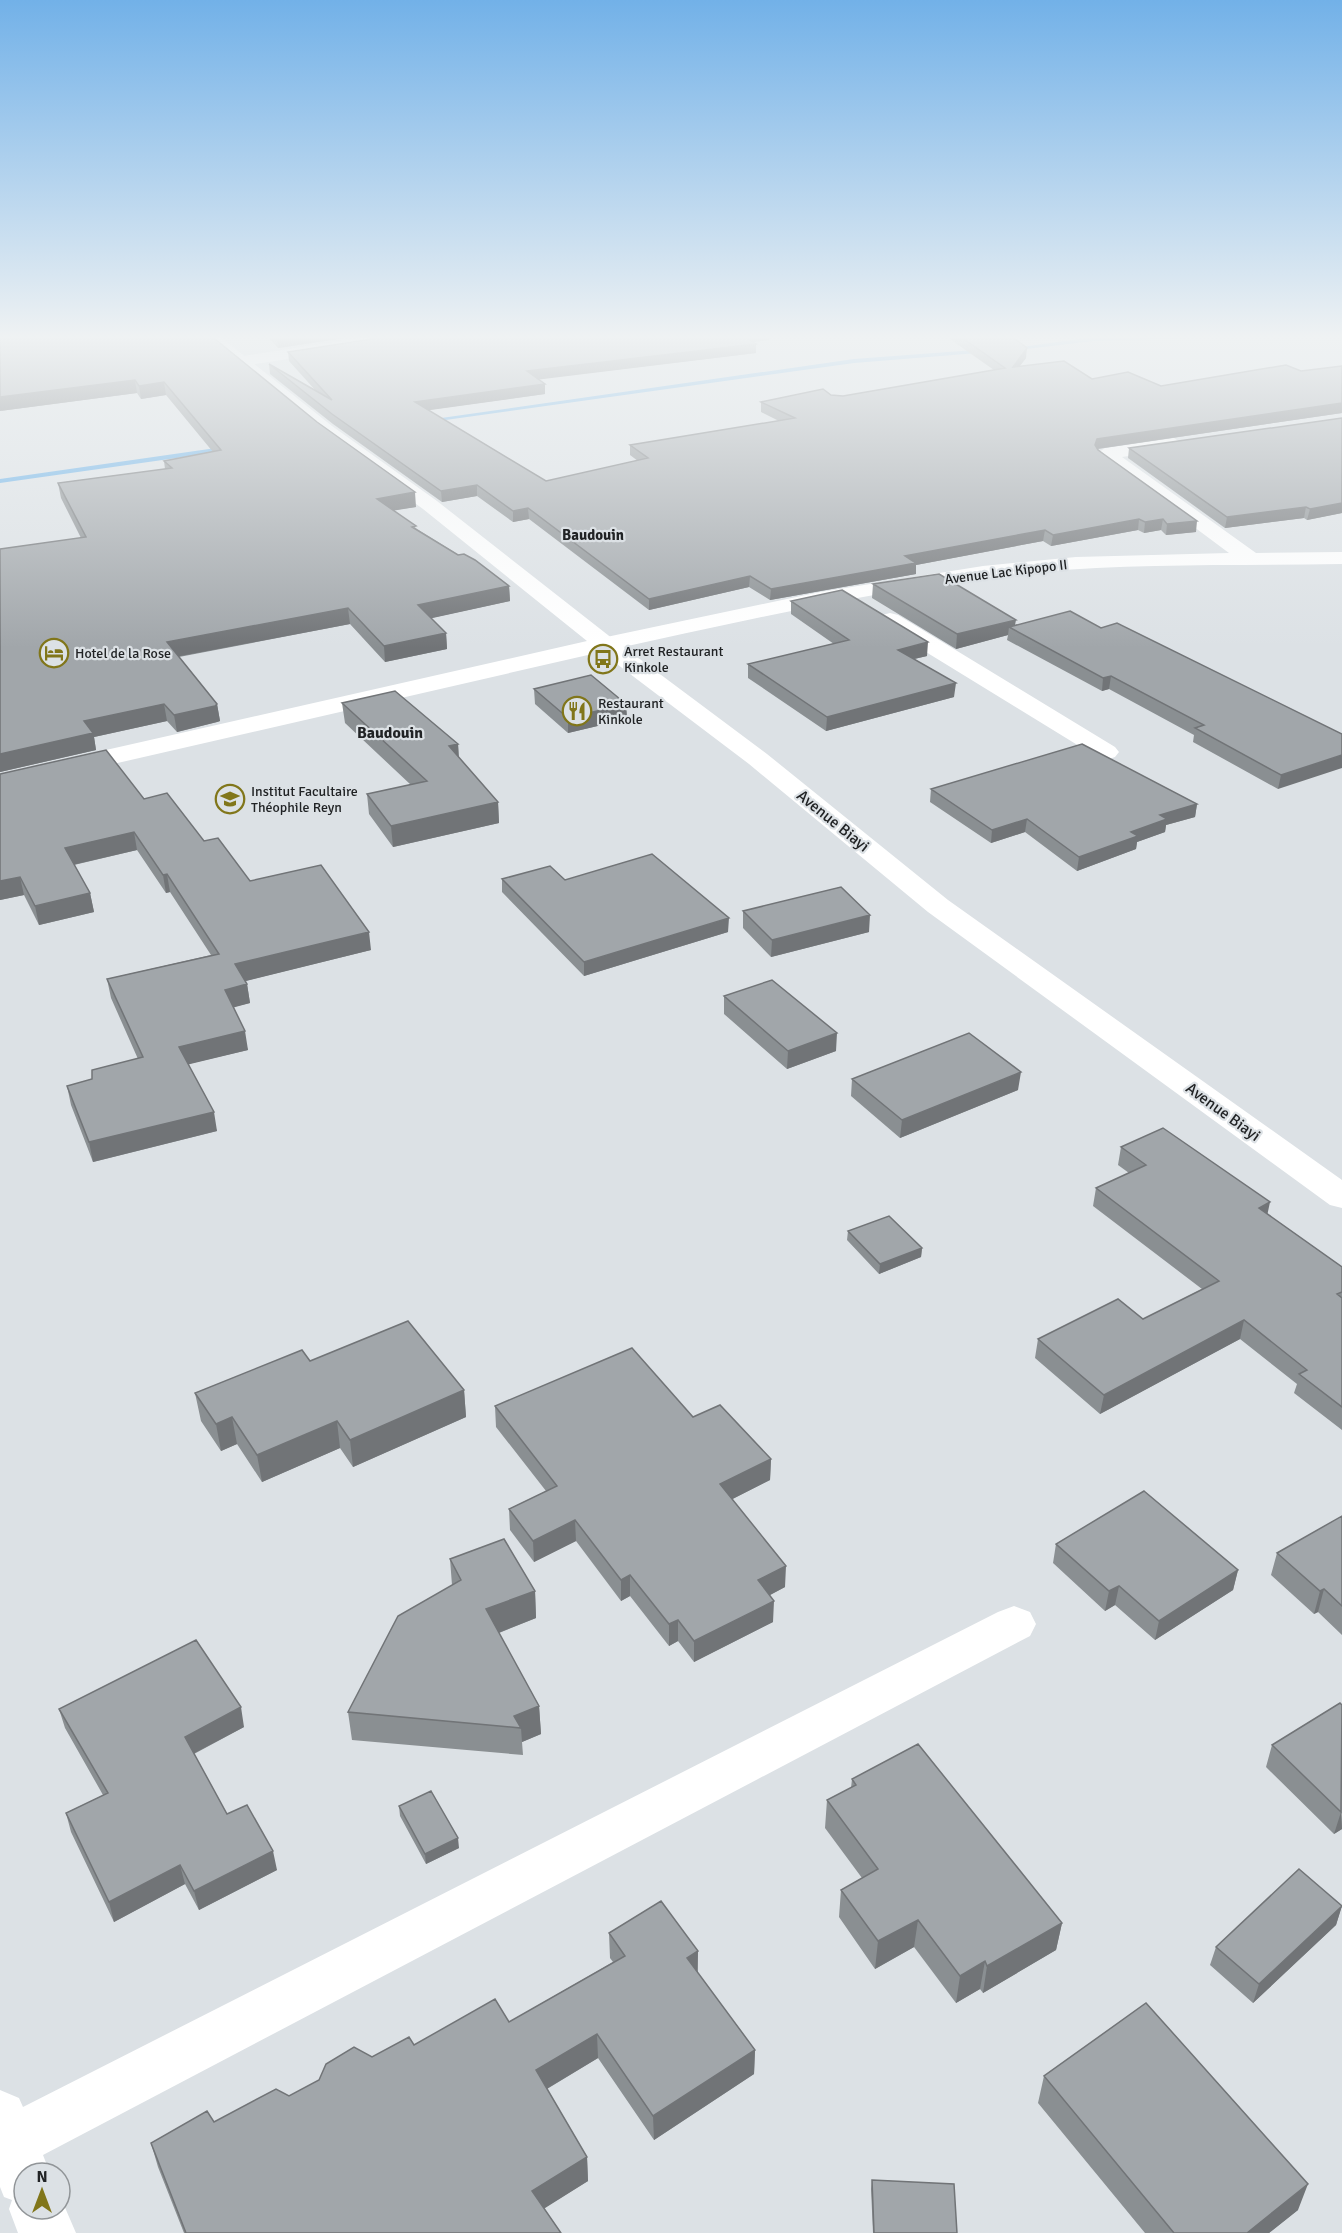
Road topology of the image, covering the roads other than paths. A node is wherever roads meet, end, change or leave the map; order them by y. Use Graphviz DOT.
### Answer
graph roads {
  1 [pos="340,439"];
  2 [pos="1190,442"];
  3 [pos="1342,558"];
  4 [pos="1253,560"];
  5 [pos="847,594"];
  6 [pos="605,645"];
  7 [pos="1106,752"];
  8 [pos="0,782"];
  9 [pos="1342,1197"];
  10 [pos="1014,1624"];
  11 [pos="11,2146"];
  1 -- 6 [label="street, Avenue Biayi"];
  2 -- 4 [label="street"];
  3 -- 4 [label="street, Avenue Lac Kipopo II"];
  4 -- 5 [label="street, Avenue Lac Kipopo II"];
  5 -- 6 [label="street, Avenue Lac Kipopo II"];
  5 -- 7 [label="street"];
  6 -- 8 [label="street, Avenue Lac Kipopo II"];
  6 -- 9 [label="street, Avenue Biayi"];
  10 -- 11 [label="street"];
}
